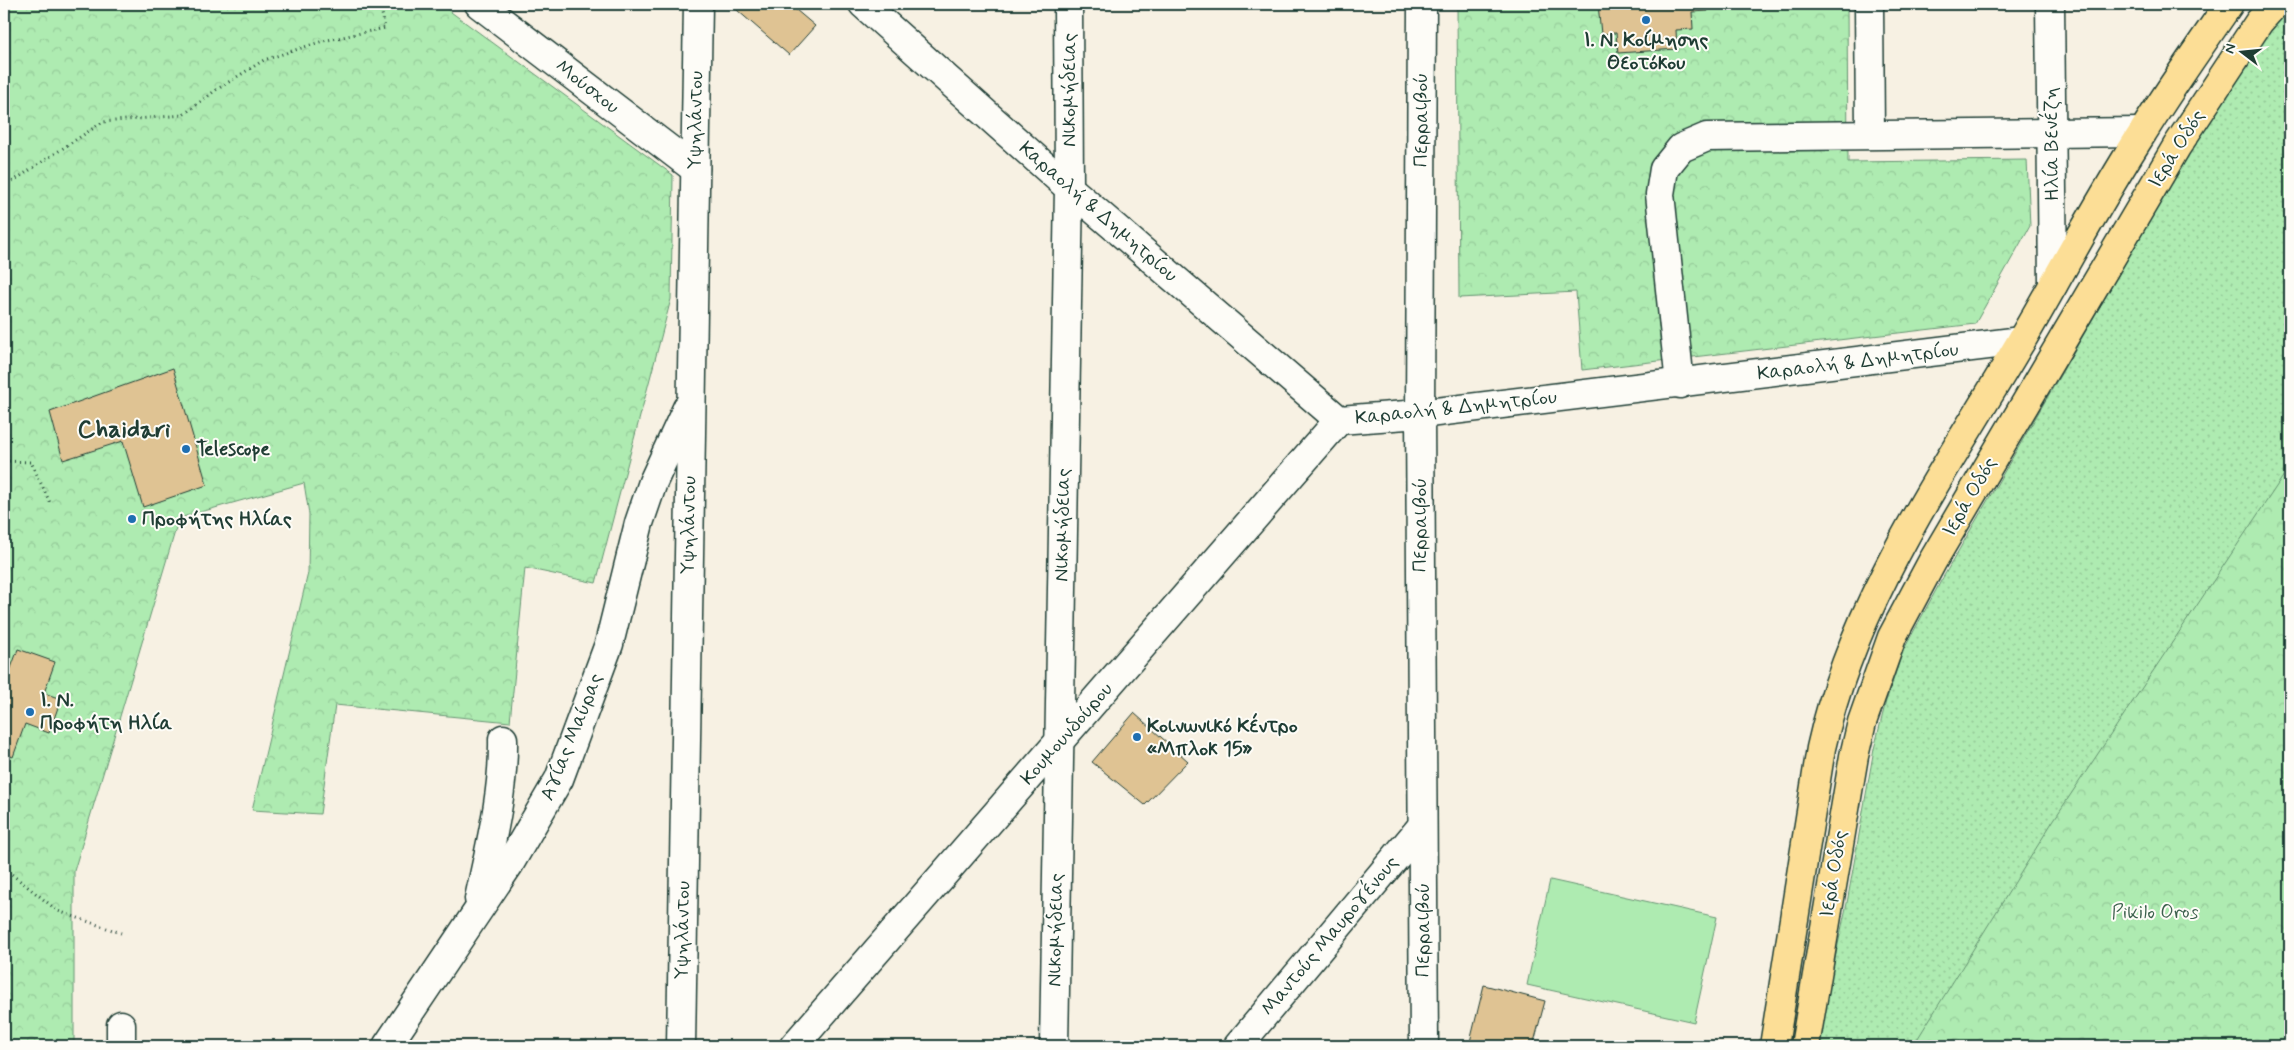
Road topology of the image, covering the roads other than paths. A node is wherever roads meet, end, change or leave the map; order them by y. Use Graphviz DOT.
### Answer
graph roads {
  1 [pos="479,4"];
  2 [pos="698,4"];
  3 [pos="863,4"];
  4 [pos="1068,4"];
  5 [pos="1422,4"];
  6 [pos="1869,4"];
  7 [pos="2050,4"];
  8 [pos="2229,4"];
  9 [pos="2274,4"];
  10 [pos="2142,132"];
  11 [pos="2051,133"];
  12 [pos="1870,134"];
  13 [pos="695,169"];
  14 [pos="1069,188"];
  15 [pos="2053,285"];
  16 [pos="2021,341"];
  17 [pos="1680,384"];
  18 [pos="691,398"];
  19 [pos="1420,414"];
  20 [pos="1339,420"];
  21 [pos="503,739"];
  22 [pos="1059,743"];
  23 [pos="1422,826"];
  24 [pos="476,913"];
  25 [pos="387,1046"];
  26 [pos="681,1046"];
  27 [pos="794,1046"];
  28 [pos="1054,1046"];
  29 [pos="1238,1046"];
  30 [pos="1424,1046"];
  31 [pos="1774,1046"];
  32 [pos="1805,1046"];
  1 -- 13 [label="street, Μούσχου"];
  2 -- 13 [label="street, Υψηλάντου"];
  3 -- 14 [label="street, Καραολή & Δημητρίου"];
  4 -- 14 [label="street, Νικομήδειας"];
  5 -- 19 [label="street, Περραιβού"];
  6 -- 12 [label="street"];
  7 -- 11 [label="street, Ηλία Βενέζη"];
  8 -- 10 [label="main road, Ιερά Οδός"];
  9 -- 32 [label="main road, Ιερά Οδός"];
  10 -- 11 [label="street"];
  10 -- 15 [label="main road, Ιερά Οδός"];
  11 -- 12 [label="street"];
  11 -- 15 [label="street, Ηλία Βενέζη"];
  12 -- 17 [label="street"];
  13 -- 18 [label="street, Υψηλάντου"];
  14 -- 20 [label="street, Καραολή & Δημητρίου"];
  14 -- 22 [label="street, Νικομήδειας"];
  15 -- 16 [label="main road, Ιερά Οδός"];
  16 -- 17 [label="street, Καραολή & Δημητρίου"];
  16 -- 31 [label="main road, Ιερά Οδός"];
  17 -- 19 [label="street, Καραολή & Δημητρίου"];
  18 -- 24 [label="street, Αγίας Μαύρας"];
  18 -- 26 [label="street, Υψηλάντου"];
  19 -- 20 [label="street, Καραολή & Δημητρίου"];
  19 -- 23 [label="street, Περραιβού"];
  20 -- 22 [label="street, Κουμουνδούρου"];
  21 -- 24 [label="street"];
  22 -- 27 [label="street, Κουμουνδούρου"];
  22 -- 28 [label="street, Νικομήδειας"];
  23 -- 29 [label="street, Μαντούς Μαυρογένους"];
  23 -- 30 [label="street, Περραιβού"];
  24 -- 25 [label="street, Αγίας Μαύρας"];
}
